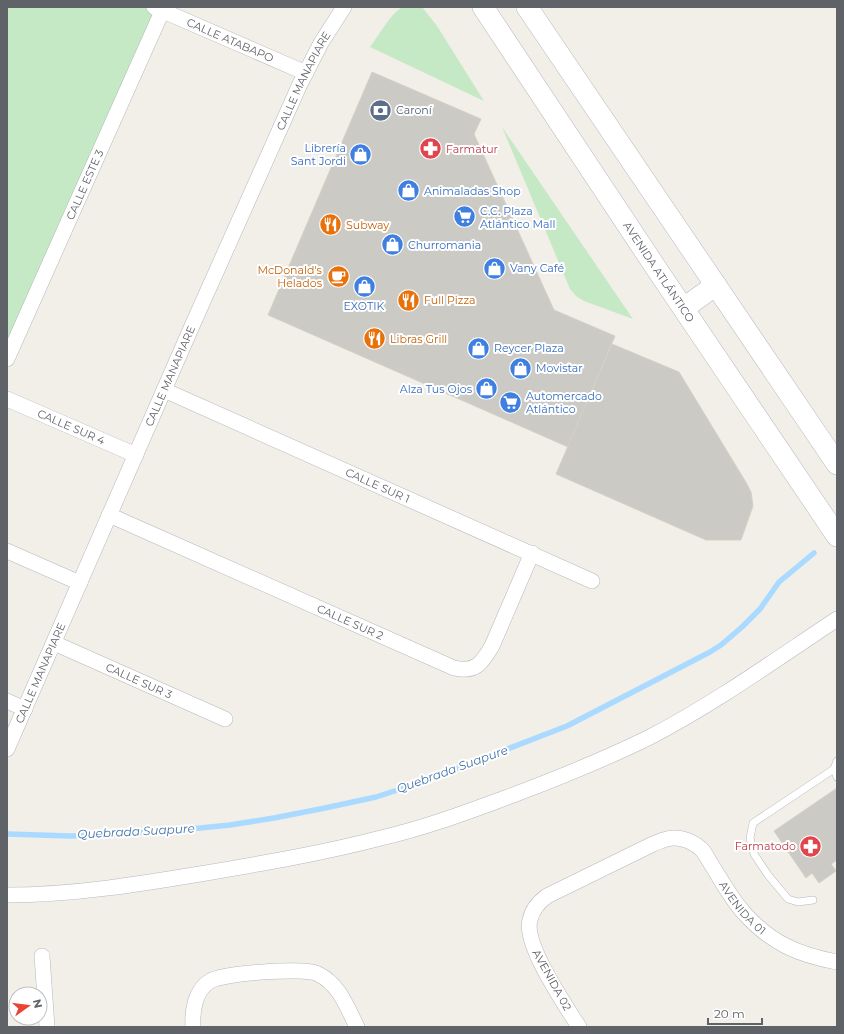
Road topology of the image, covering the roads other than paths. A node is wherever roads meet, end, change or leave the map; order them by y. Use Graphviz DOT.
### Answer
graph roads {
  1 [pos="344,7"];
  2 [pos="483,7"];
  3 [pos="528,7"];
  4 [pos="160,8"];
  5 [pos="306,73"];
  6 [pos="716,285"];
  7 [pos="684,308"];
  8 [pos="7,359"];
  9 [pos="164,390"];
  10 [pos="7,399"];
  11 [pos="136,455"];
  12 [pos="837,464"];
  13 [pos="109,515"];
  14 [pos="837,536"];
  15 [pos="7,551"];
  16 [pos="532,553"];
  17 [pos="592,581"];
  18 [pos="80,583"];
  19 [pos="837,619"];
  20 [pos="54,642"];
  21 [pos="7,701"];
  22 [pos="25,709"];
  23 [pos="225,719"];
  24 [pos="7,750"];
  25 [pos="837,761"];
  26 [pos="834,769"];
  27 [pos="837,778"];
  28 [pos="7,895"];
  29 [pos="814,900"];
  30 [pos="534,909"];
  31 [pos="42,956"];
  32 [pos="837,962"];
  33 [pos="47,1027"];
  34 [pos="193,1027"];
  35 [pos="357,1027"];
  36 [pos="579,1027"];
  1 -- 5 [label="street, CALLE MANAPIARE"];
  2 -- 7 [label="main road, AVENIDA ATLÁNTICO"];
  3 -- 6 [label="main road"];
  4 -- 5 [label="street, CALLE ATABAPO"];
  4 -- 8 [label="street, CALLE ESTE 3"];
  5 -- 9 [label="street, CALLE MANAPIARE"];
  6 -- 7 [label="main road"];
  6 -- 12 [label="main road"];
  7 -- 14 [label="main road, AVENIDA ATLÁNTICO"];
  9 -- 11 [label="street, CALLE MANAPIARE"];
  9 -- 16 [label="street, CALLE SUR 1"];
  10 -- 11 [label="street, CALLE SUR 4"];
  11 -- 13 [label="street, CALLE MANAPIARE"];
  13 -- 16 [label="street, CALLE SUR 2"];
  13 -- 18 [label="street, CALLE MANAPIARE"];
  15 -- 18 [label="street"];
  16 -- 17 [label="street, CALLE SUR 1"];
  18 -- 20 [label="street, CALLE MANAPIARE"];
  19 -- 28 [label="street"];
  20 -- 22 [label="street, CALLE MANAPIARE"];
  20 -- 23 [label="street, CALLE SUR 3"];
  21 -- 22 [label="street"];
  22 -- 24 [label="street, CALLE MANAPIARE"];
  25 -- 26 [label="lane"];
  26 -- 27 [label="lane"];
  26 -- 29 [label="lane"];
  30 -- 32 [label="street, AVENIDA 01"];
  30 -- 36 [label="street, AVENIDA 02"];
  31 -- 33 [label="street"];
  34 -- 35 [label="street"];
}
